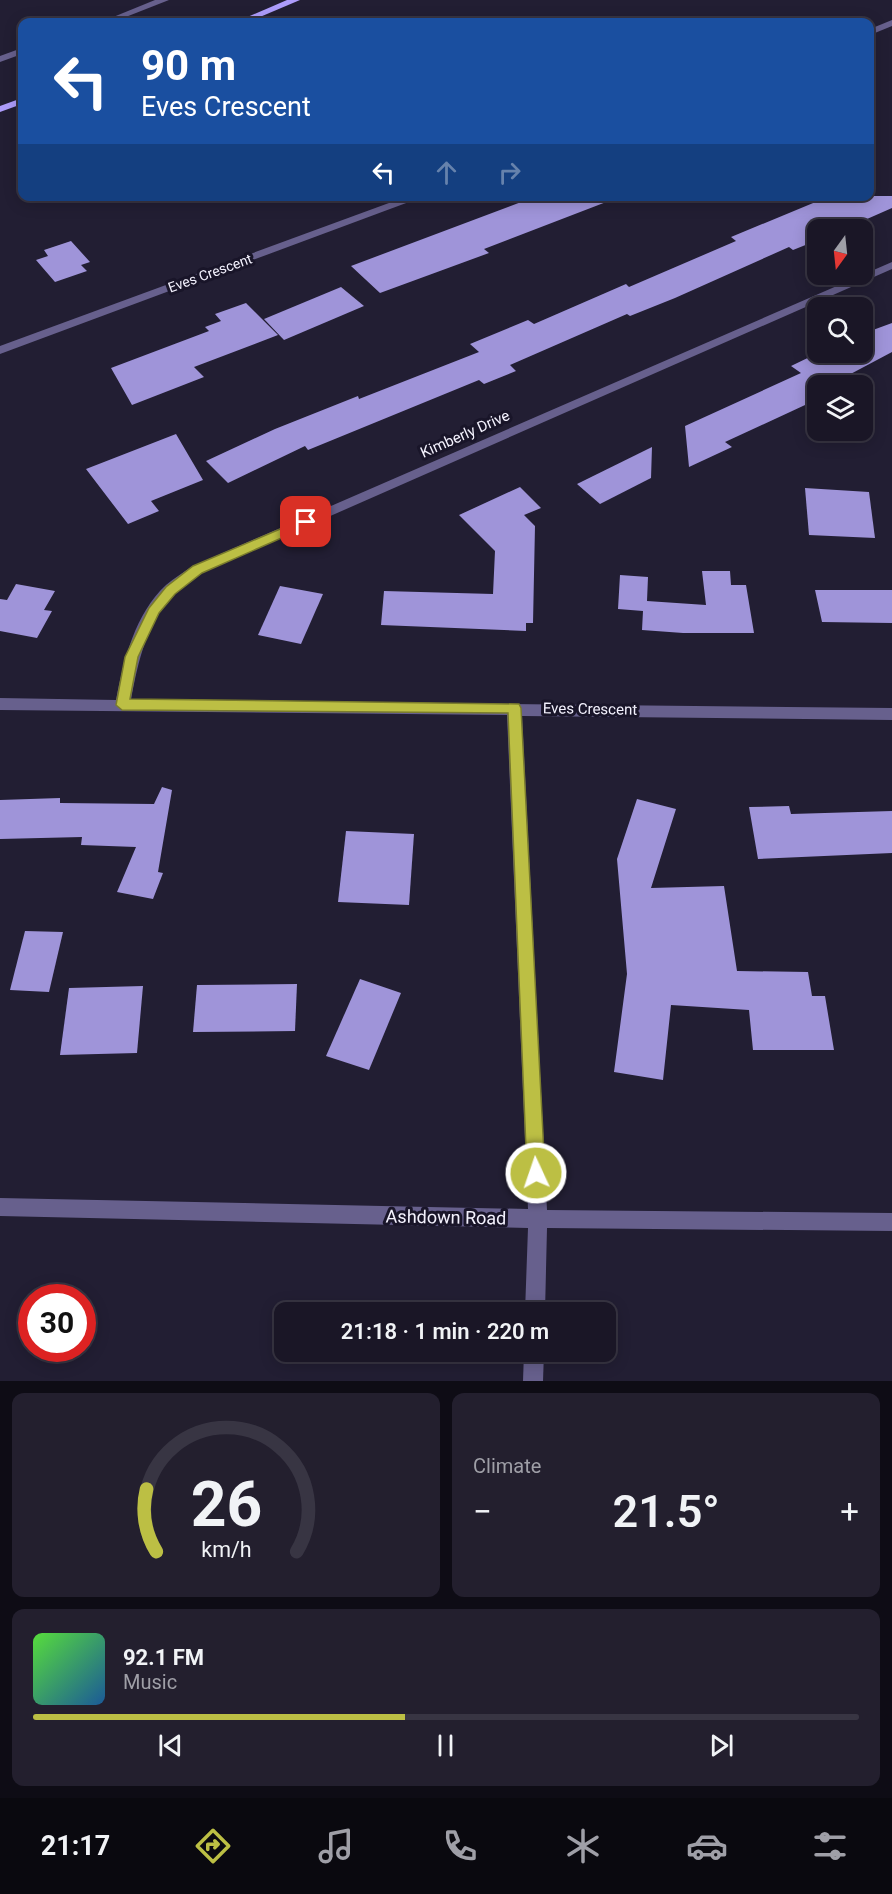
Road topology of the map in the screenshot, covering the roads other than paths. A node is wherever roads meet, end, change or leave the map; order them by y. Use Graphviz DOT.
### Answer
graph roads {
  1 [pos="164,0"];
  2 [pos="295,0"];
  3 [pos="117,18"];
  4 [pos="251,18"];
  5 [pos="892,23"];
  6 [pos="874,30"];
  7 [pos="18,52"];
  8 [pos="0,58"];
  9 [pos="18,102"];
  10 [pos="0,109"];
  11 [pos="406,201"];
  12 [pos="892,265"];
  13 [pos="0,350"];
  14 [pos="0,704"];
  15 [pos="122,705"];
  16 [pos="514,708"];
  17 [pos="892,714"];
  18 [pos="0,1207"];
  19 [pos="538,1219"];
  20 [pos="892,1222"];
  21 [pos="535,1302"];
  22 [pos="534,1362"];
  23 [pos="533,1381"];
  1 -- 3 [label="street"];
  2 -- 4 [label="main road"];
  5 -- 6 [label="street"];
  7 -- 8 [label="street"];
  9 -- 10 [label="main road"];
  11 -- 13 [label="street, Eves Crescent"];
  12 -- 15 [label="street, Kimberly Drive"];
  14 -- 15 [label="street, Eves Crescent"];
  15 -- 16 [label="street, Eves Crescent"];
  16 -- 17 [label="street, Eves Crescent"];
  16 -- 19 [label="street"];
  18 -- 19 [label="street, Ashdown Road"];
  19 -- 20 [label="street, Ashdown Road"];
  19 -- 21 [label="street"];
  22 -- 23 [label="street"];
}
